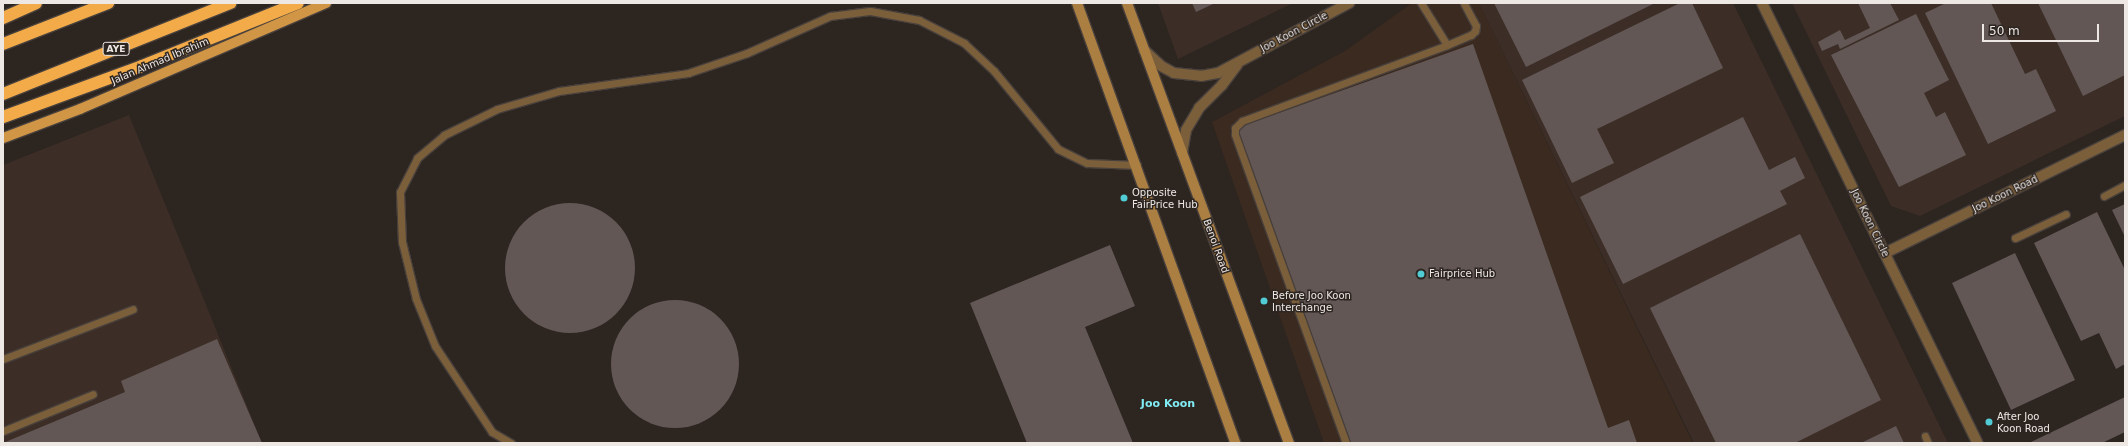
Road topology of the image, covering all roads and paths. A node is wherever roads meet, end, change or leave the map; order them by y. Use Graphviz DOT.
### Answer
graph roads {
  1 [pos="36,3"];
  2 [pos="108,3"];
  3 [pos="230,3"];
  4 [pos="298,3"];
  5 [pos="326,3"];
  6 [pos="1077,3"];
  7 [pos="1127,3"];
  8 [pos="1349,3"];
  9 [pos="1421,3"];
  10 [pos="1464,3"];
  11 [pos="1762,3"];
  12 [pos="3,18"];
  13 [pos="3,44"];
  14 [pos="1447,45"];
  15 [pos="1144,50"];
  16 [pos="1239,62"];
  17 [pos="3,94"];
  18 [pos="3,117"];
  19 [pos="2125,135"];
  20 [pos="3,138"];
  21 [pos="1182,154"];
  22 [pos="1136,165"];
  23 [pos="2125,185"];
  24 [pos="2104,196"];
  25 [pos="2066,214"];
  26 [pos="2015,238"];
  27 [pos="1885,253"];
  28 [pos="133,309"];
  29 [pos="3,359"];
  30 [pos="93,394"];
  31 [pos="3,431"];
  32 [pos="1925,436"];
  33 [pos="511,443"];
  34 [pos="1235,443"];
  35 [pos="1289,443"];
  36 [pos="1346,443"];
  37 [pos="1928,443"];
  38 [pos="1978,443"];
  1 -- 12 [label="highway"];
  2 -- 13 [label="highway"];
  3 -- 17 [label="highway, AYE"];
  4 -- 18 [label="highway"];
  5 -- 20 [label="main road, Jalan Ahmad Ibrahim"];
  6 -- 22 [label="main road"];
  7 -- 15 [label="main road, Benoi Road"];
  8 -- 16 [label="street, Joo Koon Circle"];
  9 -- 14 [label="lane"];
  10 -- 14 [label="lane"];
  11 -- 27 [label="street, Joo Koon Circle"];
  14 -- 36 [label="lane"];
  15 -- 16 [label="street, Joo Koon Circle"];
  15 -- 21 [label="main road, Benoi Road"];
  16 -- 21 [label="street, Joo Koon Circle"];
  19 -- 27 [label="street, Joo Koon Road"];
  21 -- 35 [label="main road, Benoi Road"];
  22 -- 33 [label="lane"];
  22 -- 34 [label="main road"];
  23 -- 24 [label="lane"];
  25 -- 26 [label="lane"];
  27 -- 38 [label="street, Joo Koon Circle"];
  28 -- 29 [label="lane"];
  30 -- 31 [label="lane"];
  32 -- 37 [label="lane"];
}
